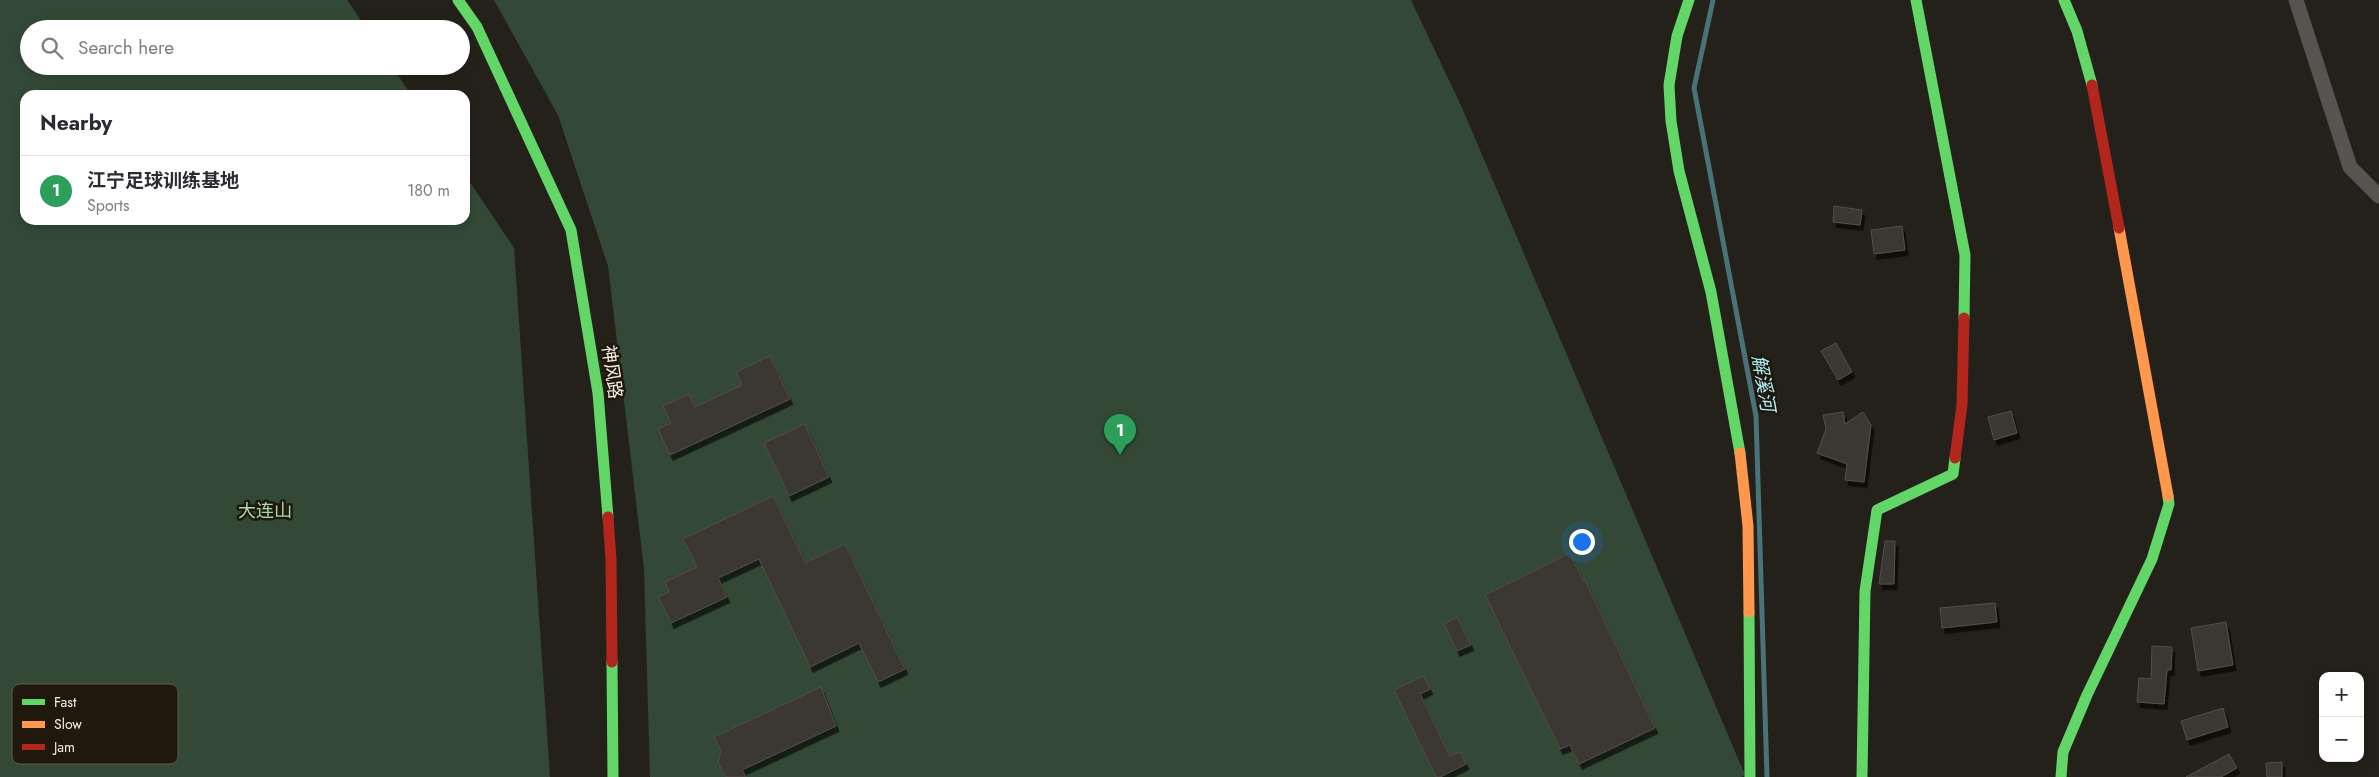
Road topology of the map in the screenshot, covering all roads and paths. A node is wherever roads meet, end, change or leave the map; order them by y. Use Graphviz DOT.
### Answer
graph roads {
  1 [pos="458,0"];
  2 [pos="1688,0"];
  3 [pos="1916,0"];
  4 [pos="2064,0"];
  5 [pos="2296,0"];
  6 [pos="2379,196"];
  7 [pos="613,777"];
  8 [pos="1750,777"];
  9 [pos="1862,777"];
  10 [pos="2061,777"];
  1 -- 7 [label="street, 神风路"];
  2 -- 8 [label="street"];
  3 -- 9 [label="street"];
  4 -- 10 [label="street"];
  5 -- 6 [label="street"];
}
